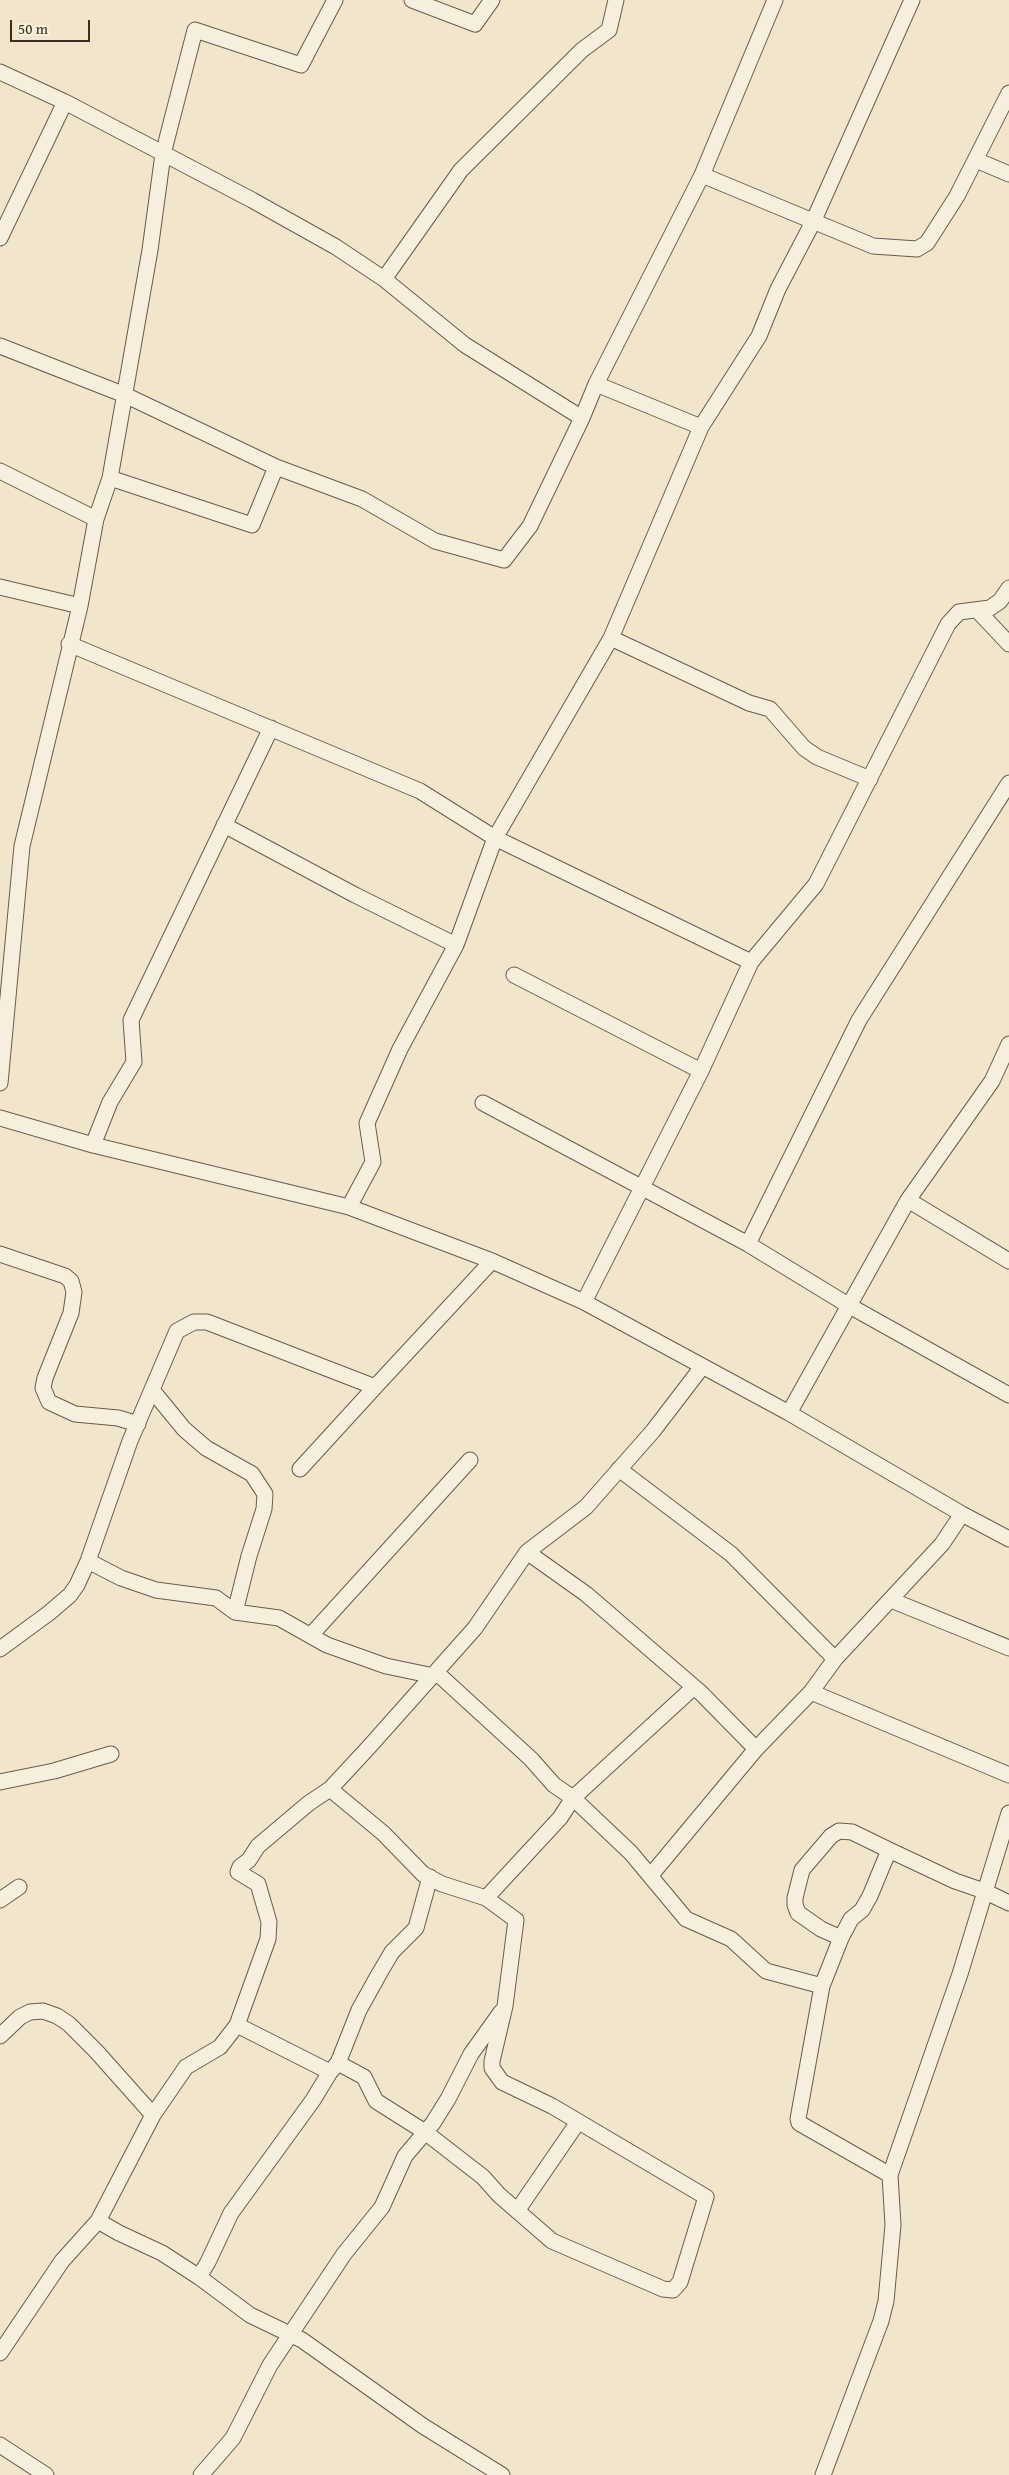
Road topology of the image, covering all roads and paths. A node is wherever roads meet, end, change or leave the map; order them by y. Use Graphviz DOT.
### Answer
graph roads {
  1 [pos="336,0"];
  2 [pos="412,0"];
  3 [pos="492,0"];
  4 [pos="616,0"];
  5 [pos="775,0"];
  6 [pos="912,0"];
  7 [pos="0,72"];
  8 [pos="1009,94"];
  9 [pos="65,102"];
  10 [pos="163,154"];
  11 [pos="976,160"];
  12 [pos="1009,174"];
  13 [pos="702,175"];
  14 [pos="813,222"];
  15 [pos="0,238"];
  16 [pos="384,279"];
  17 [pos="0,346"];
  18 [pos="596,384"];
  19 [pos="125,395"];
  20 [pos="582,418"];
  21 [pos="701,427"];
  22 [pos="276,468"];
  23 [pos="0,472"];
  24 [pos="110,478"];
  25 [pos="96,519"];
  26 [pos="0,587"];
  27 [pos="1009,588"];
  28 [pos="80,606"];
  29 [pos="978,611"];
  30 [pos="611,638"];
  31 [pos="69,644"];
  32 [pos="1009,644"];
  33 [pos="270,728"];
  34 [pos="870,780"];
  35 [pos="1009,783"];
  36 [pos="224,825"];
  37 [pos="495,838"];
  38 [pos="456,945"];
  39 [pos="751,962"];
  40 [pos="514,975"];
  41 [pos="1009,1044"];
  42 [pos="701,1071"];
  43 [pos="0,1083"];
  44 [pos="483,1102"];
  45 [pos="0,1118"];
  46 [pos="93,1145"];
  47 [pos="642,1185"];
  48 [pos="908,1200"];
  49 [pos="349,1207"];
  50 [pos="748,1244"];
  51 [pos="0,1254"];
  52 [pos="1009,1261"];
  53 [pos="492,1262"];
  54 [pos="584,1302"];
  55 [pos="848,1305"];
  56 [pos="702,1367"];
  57 [pos="375,1387"];
  58 [pos="152,1390"];
  59 [pos="1009,1395"];
  60 [pos="789,1413"];
  61 [pos="138,1424"];
  62 [pos="470,1460"];
  63 [pos="300,1469"];
  64 [pos="619,1469"];
  65 [pos="962,1514"];
  66 [pos="1009,1539"];
  67 [pos="527,1552"];
  68 [pos="88,1561"];
  69 [pos="891,1600"];
  70 [pos="235,1612"];
  71 [pos="311,1636"];
  72 [pos="1009,1648"];
  73 [pos="0,1649"];
  74 [pos="835,1659"];
  75 [pos="435,1674"];
  76 [pos="694,1687"];
  77 [pos="811,1692"];
  78 [pos="756,1750"];
  79 [pos="111,1754"];
  80 [pos="1009,1775"];
  81 [pos="0,1782"];
  82 [pos="330,1789"];
  83 [pos="573,1798"];
  84 [pos="1009,1813"];
  85 [pos="889,1850"];
  86 [pos="651,1875"];
  87 [pos="430,1877"];
  88 [pos="20,1887"];
  89 [pos="984,1890"];
  90 [pos="486,1898"];
  91 [pos="0,1900"];
  92 [pos="1009,1903"];
  93 [pos="841,1938"];
  94 [pos="822,1986"];
  95 [pos="505,2006"];
  96 [pos="237,2025"];
  97 [pos="0,2036"];
  98 [pos="334,2067"];
  99 [pos="153,2115"];
  100 [pos="578,2122"];
  101 [pos="425,2132"];
  102 [pos="890,2175"];
  103 [pos="517,2211"];
  104 [pos="98,2221"];
  105 [pos="199,2277"];
  106 [pos="289,2334"];
  107 [pos="0,2353"];
  108 [pos="0,2445"];
  109 [pos="46,2475"];
  110 [pos="201,2475"];
  111 [pos="502,2475"];
  112 [pos="823,2475"];
  1 -- 10 [label="street"];
  2 -- 3 [label="street"];
  4 -- 16 [label="street"];
  5 -- 13 [label="street"];
  6 -- 14 [label="street"];
  7 -- 9 [label="street"];
  8 -- 11 [label="street"];
  9 -- 10 [label="street"];
  9 -- 15 [label="street"];
  10 -- 16 [label="street"];
  10 -- 19 [label="street"];
  11 -- 12 [label="street"];
  11 -- 14 [label="street"];
  13 -- 14 [label="street"];
  13 -- 18 [label="street"];
  14 -- 21 [label="street"];
  16 -- 20 [label="street"];
  17 -- 19 [label="street"];
  18 -- 20 [label="street"];
  18 -- 21 [label="street"];
  19 -- 22 [label="street"];
  19 -- 24 [label="street"];
  20 -- 22 [label="street"];
  21 -- 30 [label="street"];
  22 -- 24 [label="street"];
  23 -- 25 [label="street"];
  24 -- 25 [label="street"];
  25 -- 28 [label="street"];
  26 -- 28 [label="street"];
  27 -- 29 [label="street"];
  28 -- 31 [label="street"];
  29 -- 32 [label="street"];
  29 -- 34 [label="street"];
  30 -- 34 [label="street"];
  30 -- 37 [label="street"];
  31 -- 33 [label="street"];
  31 -- 43 [label="street"];
  33 -- 36 [label="street"];
  33 -- 37 [label="street"];
  34 -- 39 [label="street"];
  35 -- 50 [label="street"];
  36 -- 38 [label="street"];
  36 -- 46 [label="street"];
  37 -- 38 [label="street"];
  37 -- 39 [label="street"];
  38 -- 49 [label="street"];
  39 -- 42 [label="street"];
  40 -- 42 [label="street"];
  41 -- 48 [label="street"];
  42 -- 47 [label="street"];
  44 -- 47 [label="street"];
  45 -- 46 [label="street"];
  46 -- 49 [label="street"];
  47 -- 50 [label="street"];
  47 -- 54 [label="street"];
  48 -- 52 [label="street"];
  48 -- 55 [label="street"];
  49 -- 53 [label="street"];
  50 -- 55 [label="street"];
  51 -- 61 [label="street"];
  53 -- 54 [label="street"];
  53 -- 57 [label="street"];
  54 -- 56 [label="street"];
  55 -- 59 [label="street"];
  55 -- 60 [label="street"];
  56 -- 60 [label="street"];
  56 -- 64 [label="street"];
  57 -- 58 [label="street"];
  57 -- 63 [label="street"];
  58 -- 61 [label="street"];
  58 -- 70 [label="street"];
  60 -- 65 [label="street"];
  61 -- 68 [label="street"];
  62 -- 71 [label="street"];
  64 -- 67 [label="street"];
  64 -- 74 [label="street"];
  65 -- 66 [label="street"];
  65 -- 69 [label="street"];
  67 -- 75 [label="street"];
  67 -- 76 [label="street"];
  68 -- 70 [label="street"];
  68 -- 73 [label="street"];
  69 -- 72 [label="street"];
  69 -- 74 [label="street"];
  70 -- 71 [label="street"];
  71 -- 75 [label="street"];
  74 -- 77 [label="street"];
  75 -- 82 [label="street"];
  75 -- 83 [label="street"];
  76 -- 78 [label="street"];
  76 -- 83 [label="street"];
  77 -- 78 [label="street"];
  77 -- 80 [label="street"];
  78 -- 86 [label="street"];
  79 -- 81 [label="street"];
  82 -- 87 [label="street"];
  82 -- 96 [label="street"];
  83 -- 86 [label="street"];
  83 -- 90 [label="street"];
  84 -- 89 [label="street"];
  85 -- 89 [label="street"];
  85 -- 93 [label="street"];
  85 -- 93 [label="street"];
  86 -- 94 [label="street"];
  87 -- 90 [label="street"];
  87 -- 98 [label="street"];
  88 -- 91 [label="street"];
  89 -- 92 [label="street"];
  89 -- 102 [label="street"];
  90 -- 95 [label="street"];
  93 -- 94 [label="street"];
  94 -- 102 [label="street"];
  95 -- 100 [label="street"];
  95 -- 101 [label="street"];
  96 -- 98 [label="street"];
  96 -- 99 [label="street"];
  97 -- 99 [label="street"];
  98 -- 101 [label="street"];
  98 -- 105 [label="street"];
  99 -- 104 [label="street"];
  100 -- 103 [label="street"];
  100 -- 103 [label="street"];
  101 -- 103 [label="street"];
  101 -- 106 [label="street"];
  102 -- 112 [label="street"];
  104 -- 105 [label="street"];
  104 -- 107 [label="street"];
  105 -- 106 [label="street"];
  106 -- 110 [label="street"];
  106 -- 111 [label="street"];
  108 -- 109 [label="street"];
}
